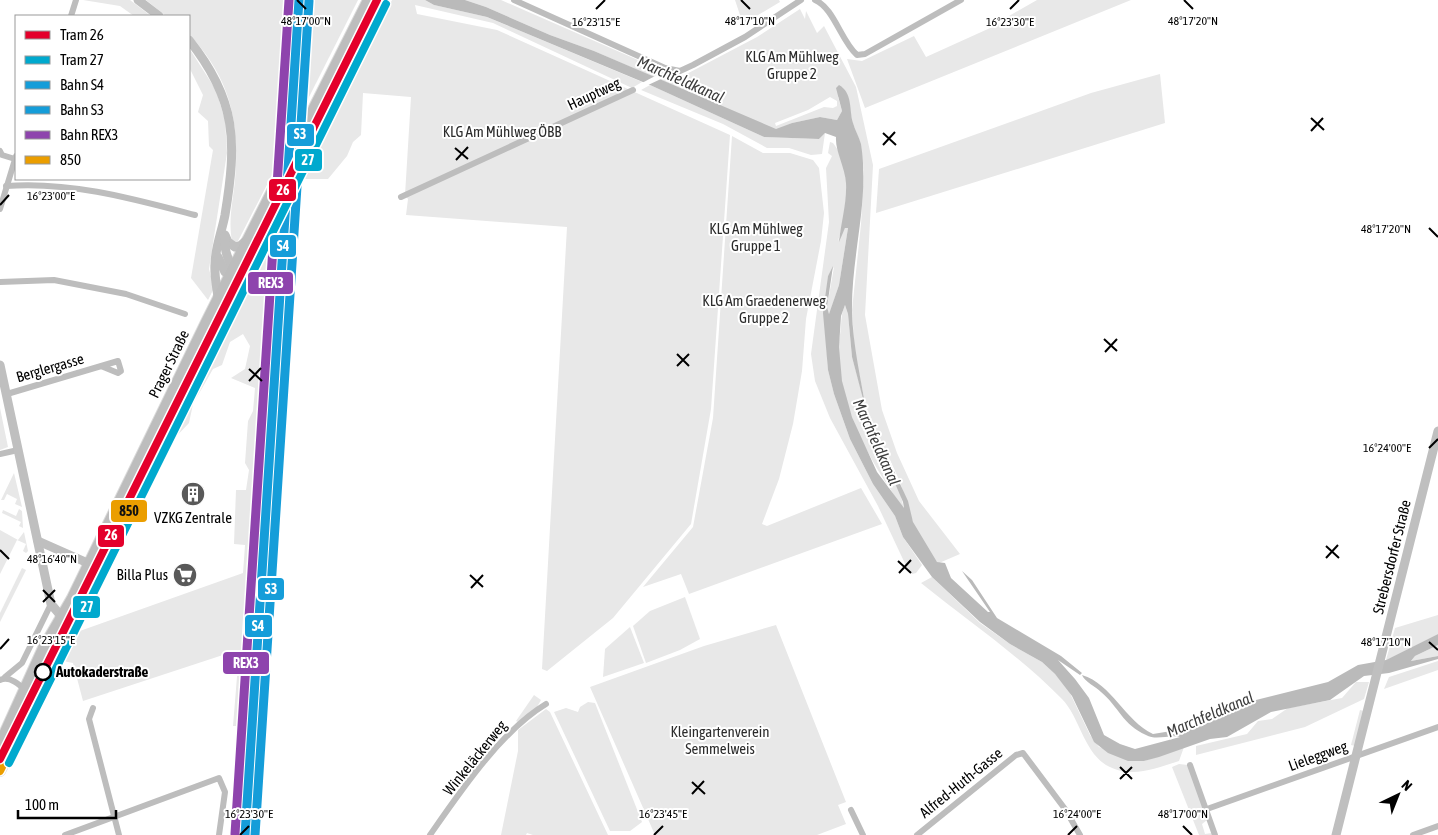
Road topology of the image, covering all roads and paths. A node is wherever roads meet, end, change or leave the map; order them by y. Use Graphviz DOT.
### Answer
graph roads {
  1 [pos="76,0"];
  2 [pos="368,0"];
  3 [pos="382,0"];
  4 [pos="514,0"];
  5 [pos="801,0"];
  6 [pos="815,0"];
  7 [pos="961,0"];
  8 [pos="140,2"];
  9 [pos="71,15"];
  10 [pos="158,15"];
  11 [pos="190,41"];
  12 [pos="633,90"];
  13 [pos="0,151"];
  14 [pos="15,158"];
  15 [pos="15,161"];
  16 [pos="6,186"];
  17 [pos="401,197"];
  18 [pos="0,209"];
  19 [pos="195,215"];
  20 [pos="225,216"];
  21 [pos="225,235"];
  22 [pos="250,236"];
  23 [pos="217,252"];
  24 [pos="248,270"];
  25 [pos="233,275"];
  26 [pos="0,282"];
  27 [pos="218,298"];
  28 [pos="233,300"];
  29 [pos="185,314"];
  30 [pos="0,365"];
  31 [pos="100,366"];
  32 [pos="6,394"];
  33 [pos="1438,430"];
  34 [pos="18,450"];
  35 [pos="0,454"];
  36 [pos="38,540"];
  37 [pos="94,565"];
  38 [pos="51,604"];
  39 [pos="61,616"];
  40 [pos="73,623"];
  41 [pos="3,679"];
  42 [pos="24,691"];
  43 [pos="38,700"];
  44 [pos="546,704"];
  45 [pos="93,708"];
  46 [pos="1438,727"];
  47 [pos="0,743"];
  48 [pos="1356,755"];
  49 [pos="1190,765"];
  50 [pos="0,770"];
  51 [pos="1207,809"];
  52 [pos="852,810"];
  53 [pos="114,817"];
  54 [pos="1438,826"];
  55 [pos="65,835"];
  56 [pos="119,835"];
  57 [pos="219,835"];
  58 [pos="430,835"];
  59 [pos="863,835"];
  60 [pos="916,835"];
  61 [pos="1080,835"];
  62 [pos="1215,835"];
  63 [pos="1336,835"];
  64 [pos="1413,835"];
  1 -- 9 [label="street"];
  2 -- 22 [label="main road, Prager Straße"];
  3 -- 24 [label="main road, Prager Straße"];
  4 -- 5 [label="street"];
  6 -- 7 [label="street"];
  8 -- 10 [label="street"];
  11 -- 20 [label="street"];
  12 -- 17 [label="street, Hauptweg"];
  13 -- 14 [label="street"];
  15 -- 16 [label="street"];
  16 -- 18 [label="street"];
  16 -- 19 [label="street"];
  20 -- 21 [label="street"];
  20 -- 23 [label="street"];
  21 -- 22 [label="street"];
  21 -- 25 [label="street"];
  22 -- 25 [label="main road, Prager Straße"];
  23 -- 25 [label="street"];
  23 -- 27 [label="street"];
  24 -- 25 [label="street"];
  24 -- 28 [label="main road, Prager Straße"];
  25 -- 27 [label="main road, Prager Straße"];
  25 -- 28 [label="street"];
  26 -- 29 [label="street"];
  27 -- 37 [label="main road, Prager Straße"];
  28 -- 37 [label="main road, Prager Straße"];
  30 -- 32 [label="street"];
  31 -- 32 [label="street, Berglergasse"];
  32 -- 34 [label="street"];
  33 -- 48 [label="street, Strebersdorfer Straße"];
  34 -- 35 [label="street"];
  34 -- 36 [label="street"];
  36 -- 37 [label="street"];
  36 -- 38 [label="street"];
  37 -- 39 [label="main road, Prager Straße"];
  37 -- 40 [label="main road, Prager Straße"];
  38 -- 39 [label="street"];
  38 -- 41 [label="street"];
  39 -- 40 [label="street"];
  39 -- 42 [label="main road, Prager Straße"];
  40 -- 43 [label="main road, Prager Straße"];
  41 -- 42 [label="street"];
  42 -- 43 [label="street"];
  42 -- 47 [label="main road, Prager Straße"];
  43 -- 50 [label="main road, Prager Straße"];
  44 -- 58 [label="street, Winkeläckerweg"];
  45 -- 53 [label="street"];
  46 -- 48 [label="street, Lieleggweg"];
  48 -- 51 [label="street, Lieleggweg"];
  48 -- 63 [label="street, Strebersdorfer Straße"];
  49 -- 51 [label="street"];
  51 -- 62 [label="street"];
  52 -- 59 [label="street"];
  53 -- 55 [label="street"];
  53 -- 56 [label="street"];
  53 -- 57 [label="street"];
  54 -- 64 [label="street"];
  60 -- 61 [label="street, Alfred-Huth-Gasse"];
}
